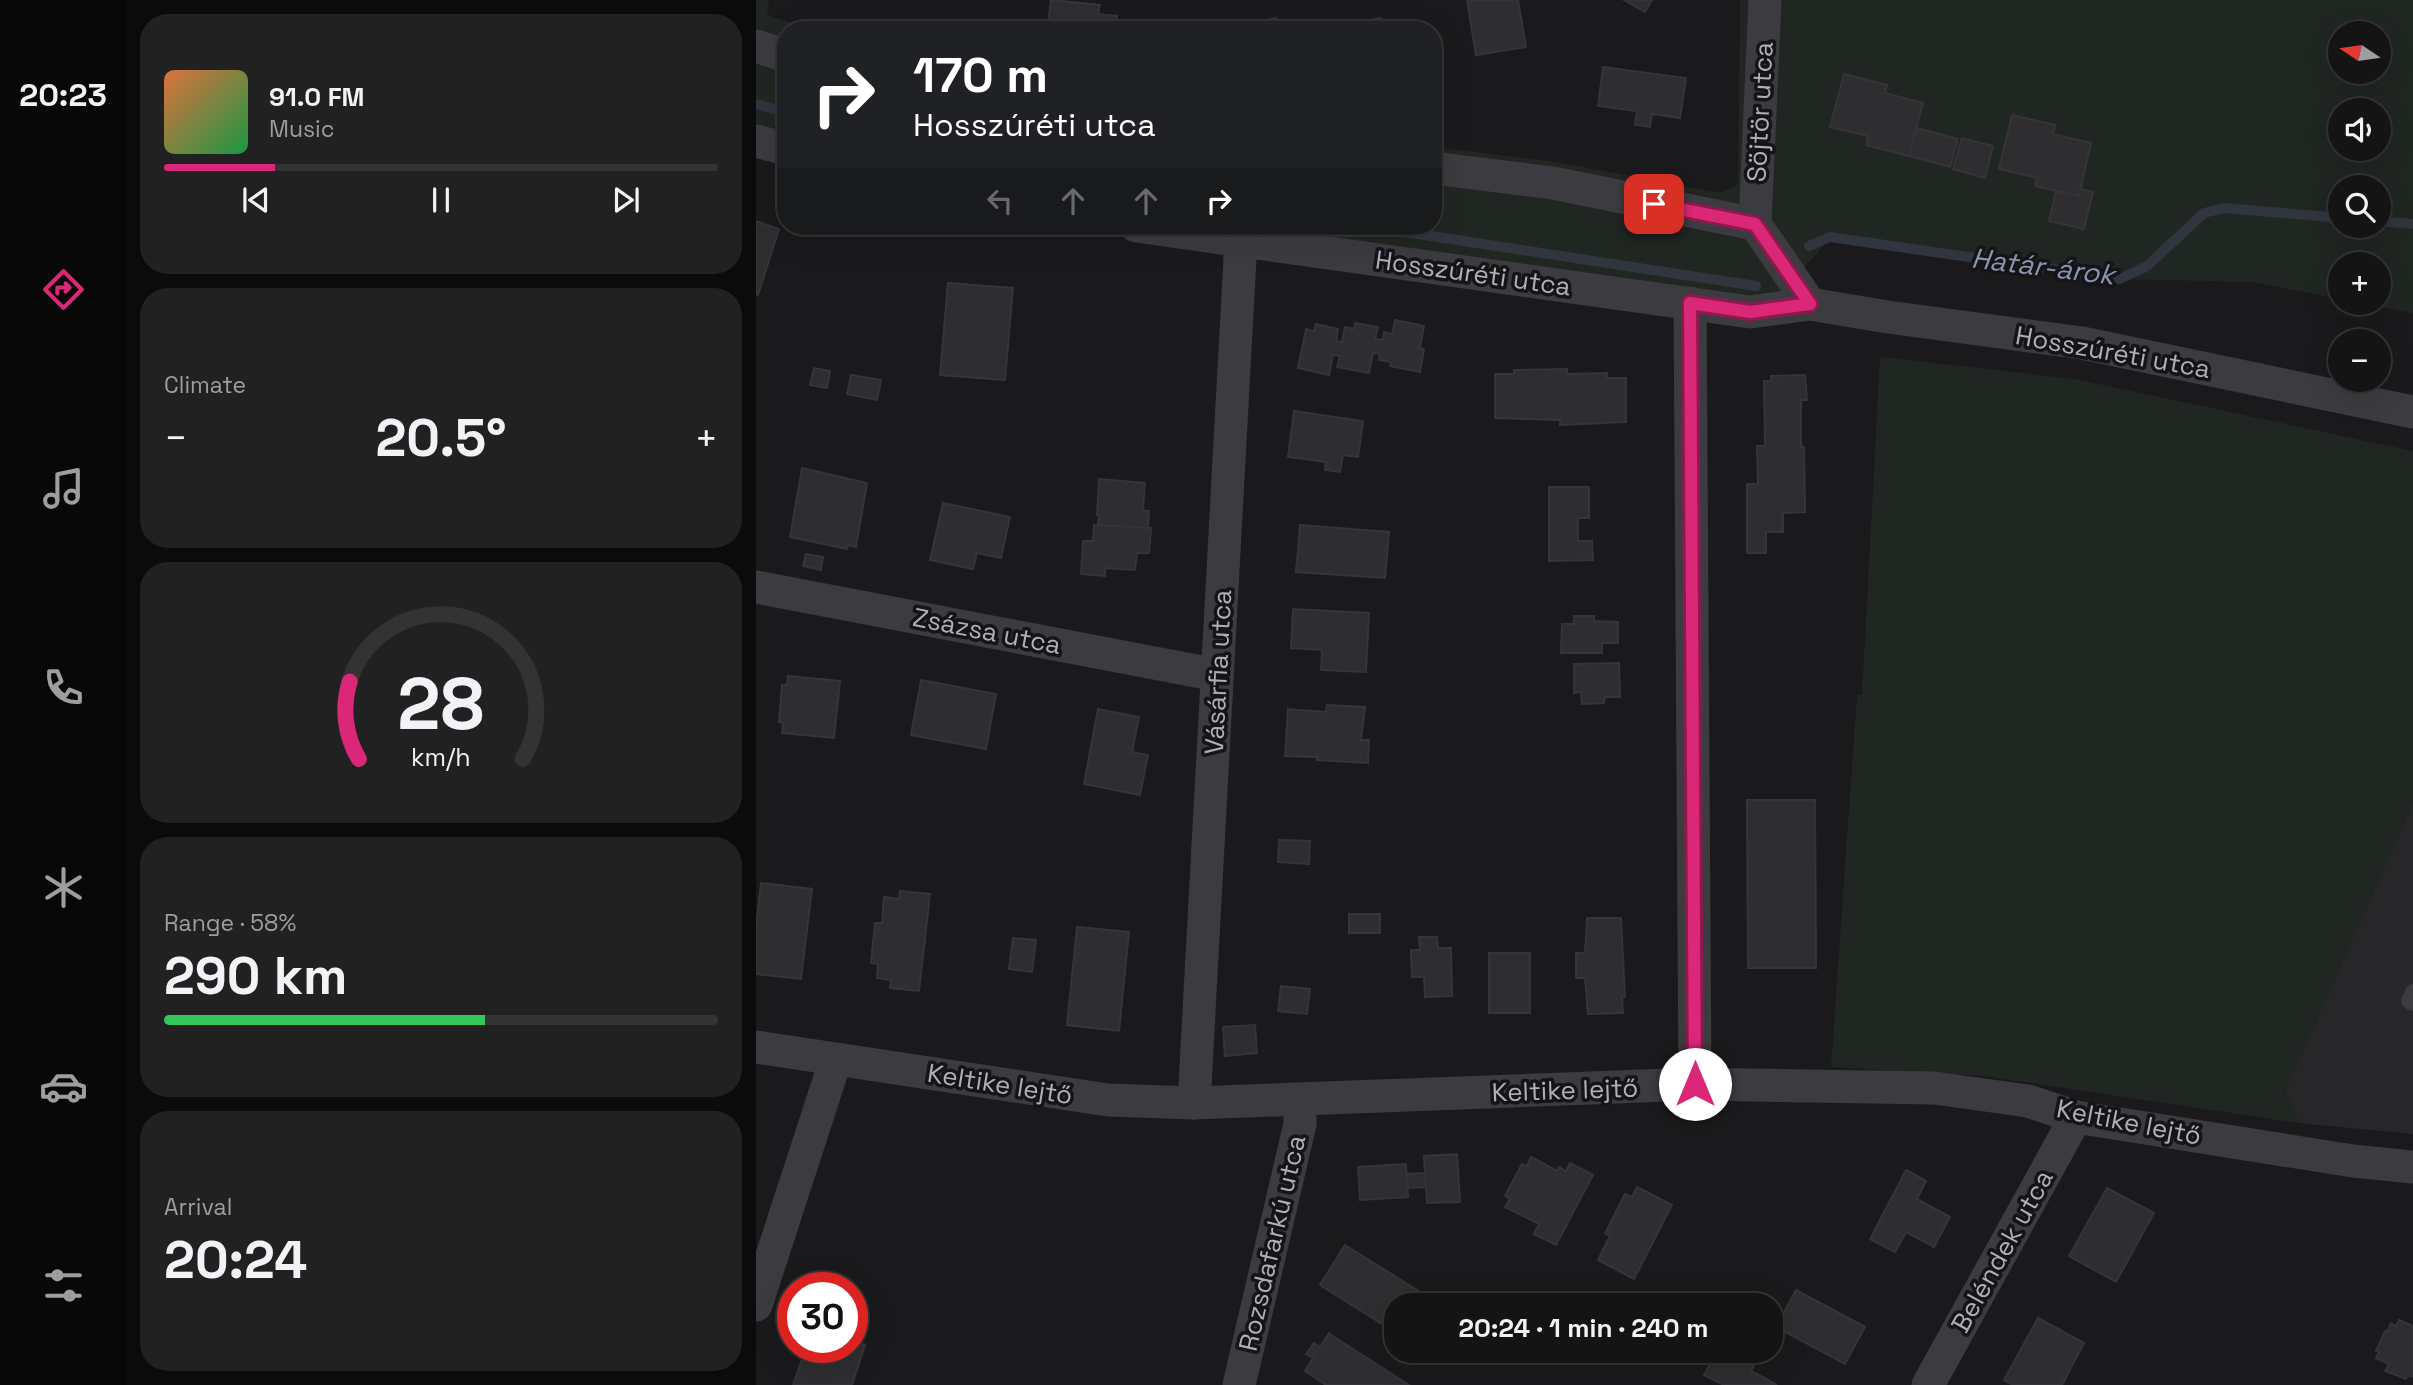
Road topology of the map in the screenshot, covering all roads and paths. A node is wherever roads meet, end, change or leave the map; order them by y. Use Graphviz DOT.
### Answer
graph roads {
  1 [pos="1765,0"];
  2 [pos="756,46"];
  3 [pos="777,53"];
  4 [pos="756,141"];
  5 [pos="777,147"];
  6 [pos="1442,170"];
  7 [pos="1755,224"];
  8 [pos="1204,235"];
  9 [pos="1241,240"];
  10 [pos="1690,303"];
  11 [pos="1810,304"];
  12 [pos="2413,412"];
  13 [pos="756,587"];
  14 [pos="1217,675"];
  15 [pos="2413,992"];
  16 [pos="2413,1003"];
  17 [pos="756,1047"];
  18 [pos="836,1059"];
  19 [pos="1695,1084"];
  20 [pos="1300,1100"];
  21 [pos="1194,1103"];
  22 [pos="2076,1117"];
  23 [pos="2413,1167"];
  24 [pos="756,1305"];
  25 [pos="1238,1385"];
  26 [pos="1928,1385"];
  1 -- 7 [label="street, Söjtör utca"];
  2 -- 3 [label="street"];
  4 -- 5 [label="street"];
  6 -- 7 [label="street"];
  7 -- 11 [label="street"];
  8 -- 9 [label="street, Hosszúréti utca"];
  9 -- 10 [label="street, Hosszúréti utca"];
  9 -- 14 [label="street, Vásárfia utca"];
  10 -- 11 [label="street, Hosszúréti utca"];
  10 -- 19 [label="street"];
  11 -- 12 [label="street, Hosszúréti utca"];
  13 -- 14 [label="street, Zsázsa utca"];
  14 -- 21 [label="street, Vásárfia utca"];
  15 -- 16 [label="lane"];
  17 -- 18 [label="street, Keltike lejtő"];
  18 -- 21 [label="street, Keltike lejtő"];
  18 -- 24 [label="street"];
  19 -- 20 [label="street, Keltike lejtő"];
  19 -- 22 [label="street, Keltike lejtő"];
  20 -- 21 [label="street, Keltike lejtő"];
  20 -- 25 [label="street, Rozsdafarkú utca"];
  22 -- 23 [label="street, Keltike lejtő"];
  22 -- 26 [label="street, Beléndek utca"];
}
